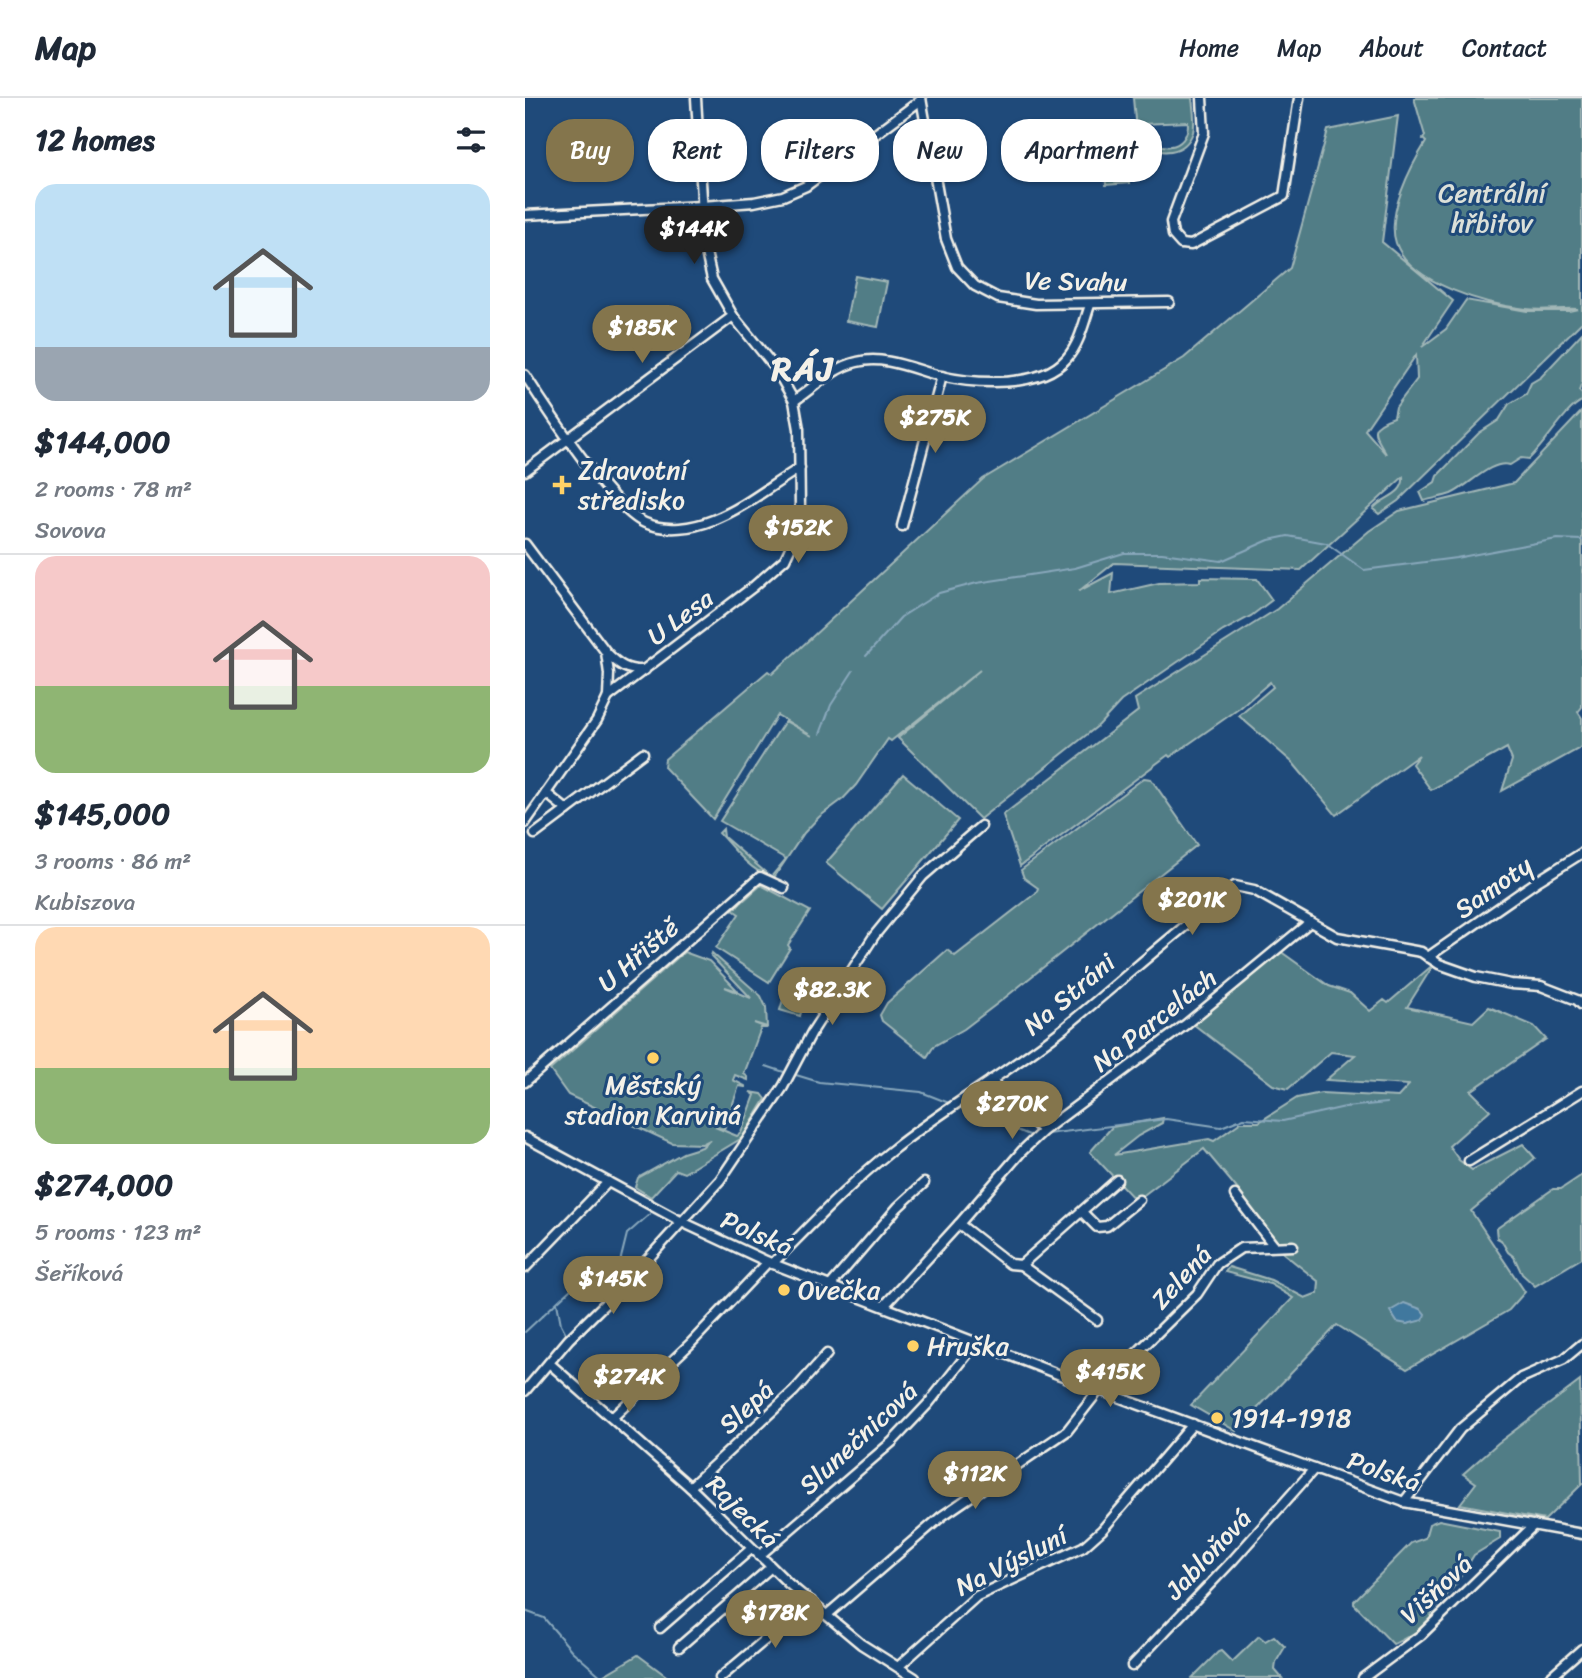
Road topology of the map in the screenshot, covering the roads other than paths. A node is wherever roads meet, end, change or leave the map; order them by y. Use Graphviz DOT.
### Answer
graph roads {
  1 [pos="696,98"];
  2 [pos="1202,98"];
  3 [pos="1299,98"];
  4 [pos="921,99"];
  5 [pos="702,206"];
  6 [pos="525,215"];
  7 [pos="1169,302"];
  8 [pos="1090,304"];
  9 [pos="733,316"];
  10 [pos="525,375"];
  11 [pos="942,376"];
  12 [pos="794,401"];
  13 [pos="568,438"];
  14 [pos="800,468"];
  15 [pos="525,471"];
  16 [pos="902,526"];
  17 [pos="525,544"];
  18 [pos="605,652"];
  19 [pos="645,670"];
  20 [pos="608,697"];
  21 [pos="643,753"];
  22 [pos="546,793"];
  23 [pos="567,810"];
  24 [pos="525,823"];
  25 [pos="981,826"];
  26 [pos="535,834"];
  27 [pos="1582,853"];
  28 [pos="784,888"];
  29 [pos="1310,922"];
  30 [pos="1428,957"];
  31 [pos="1582,1005"];
  32 [pos="991,1080"];
  33 [pos="525,1082"];
  34 [pos="1582,1092"];
  35 [pos="1043,1131"];
  36 [pos="525,1137"];
  37 [pos="1469,1161"];
  38 [pos="1117,1180"];
  39 [pos="608,1182"];
  40 [pos="924,1183"];
  41 [pos="1235,1195"];
  42 [pos="1139,1200"];
  43 [pos="1082,1212"];
  44 [pos="682,1222"];
  45 [pos="959,1224"];
  46 [pos="1274,1246"];
  47 [pos="1293,1246"];
  48 [pos="770,1264"];
  49 [pos="1021,1265"];
  50 [pos="525,1268"];
  51 [pos="830,1286"];
  52 [pos="884,1306"];
  53 [pos="1097,1321"];
  54 [pos="977,1342"];
  55 [pos="1582,1344"];
  56 [pos="827,1354"];
  57 [pos="549,1363"];
  58 [pos="1099,1390"];
  59 [pos="525,1391"];
  60 [pos="612,1418"];
  61 [pos="1193,1424"];
  62 [pos="1314,1469"];
  63 [pos="690,1488"];
  64 [pos="1404,1502"];
  65 [pos="1534,1525"];
  66 [pos="1582,1534"];
  67 [pos="751,1549"];
  68 [pos="758,1556"];
  69 [pos="770,1568"];
  70 [pos="811,1601"];
  71 [pos="828,1614"];
  72 [pos="660,1628"];
  73 [pos="679,1647"];
  74 [pos="1582,1649"];
  75 [pos="1132,1666"];
  76 [pos="898,1667"];
  77 [pos="720,1678"];
  78 [pos="915,1678"];
  79 [pos="1363,1678"];
  80 [pos="1549,1678"];
  1 -- 5 [label="street"];
  2 -- 3 [label="street"];
  4 -- 5 [label="street"];
  4 -- 8 [label="street, Ve Svahu"];
  5 -- 6 [label="street"];
  5 -- 9 [label="street"];
  7 -- 8 [label="street, Ve Svahu"];
  8 -- 11 [label="street"];
  9 -- 12 [label="street"];
  9 -- 13 [label="street"];
  10 -- 13 [label="street"];
  11 -- 12 [label="street"];
  11 -- 16 [label="street"];
  12 -- 14 [label="street, U Lesa"];
  13 -- 14 [label="street"];
  13 -- 15 [label="street"];
  14 -- 19 [label="street, U Lesa"];
  17 -- 18 [label="street"];
  18 -- 19 [label="street"];
  18 -- 20 [label="street"];
  19 -- 20 [label="street, U Lesa"];
  20 -- 22 [label="street"];
  21 -- 23 [label="street"];
  22 -- 23 [label="street"];
  22 -- 24 [label="street"];
  23 -- 26 [label="street"];
  25 -- 44 [label="street"];
  27 -- 30 [label="street, Samoty"];
  28 -- 33 [label="street, U Hřiště"];
  29 -- 30 [label="street, Na Stráni"];
  29 -- 32 [label="street, Na Stráni"];
  29 -- 35 [label="street, Na Parcelách"];
  30 -- 31 [label="street, Na Stráni"];
  32 -- 35 [label="street"];
  32 -- 48 [label="street, Na Stráni"];
  34 -- 37 [label="street"];
  35 -- 45 [label="street, Na Parcelách"];
  36 -- 39 [label="street, Polská"];
  38 -- 43 [label="street"];
  39 -- 44 [label="street, Polská"];
  39 -- 50 [label="street"];
  40 -- 51 [label="street"];
  41 -- 46 [label="street"];
  42 -- 43 [label="street"];
  43 -- 49 [label="street"];
  44 -- 48 [label="street, Polská"];
  44 -- 57 [label="street"];
  45 -- 49 [label="street"];
  45 -- 52 [label="street, Na Parcelách"];
  46 -- 47 [label="street, Zelená"];
  46 -- 58 [label="street, Zelená"];
  48 -- 51 [label="street, Polská"];
  48 -- 60 [label="street, Na Stráni"];
  49 -- 53 [label="street"];
  51 -- 52 [label="street, Polská"];
  52 -- 54 [label="street, Polská"];
  54 -- 58 [label="street, Polská"];
  54 -- 68 [label="street, Slunečnicová"];
  55 -- 64 [label="street"];
  56 -- 63 [label="street, Slepá"];
  57 -- 59 [label="street"];
  57 -- 60 [label="street, Rajecká"];
  58 -- 61 [label="street, Polská"];
  58 -- 71 [label="street, Zelená"];
  60 -- 63 [label="street, Rajecká"];
  61 -- 62 [label="street, Polská"];
  61 -- 76 [label="street, Na Výsluní"];
  62 -- 64 [label="street, Polská"];
  62 -- 75 [label="street, Jabloňová"];
  63 -- 67 [label="street, Rajecká"];
  64 -- 65 [label="street, Polská"];
  65 -- 66 [label="street, Polská"];
  65 -- 79 [label="street, Višňová"];
  67 -- 68 [label="street, Rajecká"];
  67 -- 72 [label="street"];
  68 -- 69 [label="street, Rajecká"];
  69 -- 70 [label="street, Rajecká"];
  69 -- 73 [label="street"];
  70 -- 71 [label="street, Rajecká"];
  70 -- 77 [label="street"];
  71 -- 76 [label="street, Rajecká"];
  74 -- 80 [label="street"];
  76 -- 78 [label="street, Rajecká"];
}
